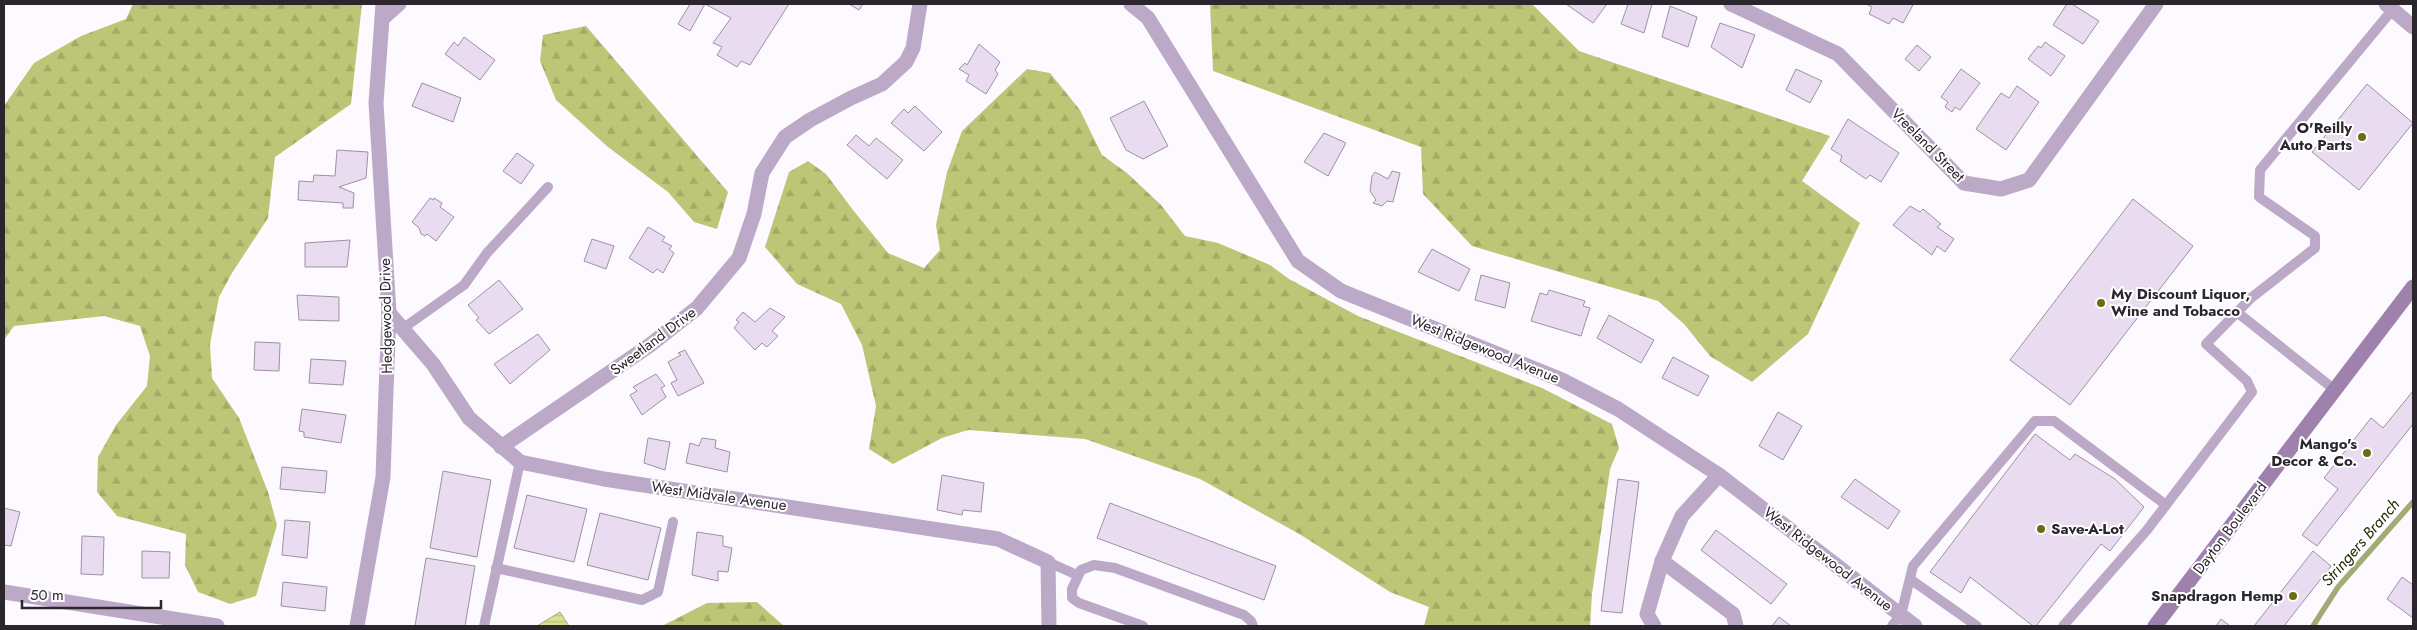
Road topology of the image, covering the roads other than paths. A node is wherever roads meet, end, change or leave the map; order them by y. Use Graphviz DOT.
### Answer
graph roads {
  1 [pos="399,4"];
  2 [pos="920,4"];
  3 [pos="1132,4"];
  4 [pos="1731,4"];
  5 [pos="2156,4"];
  6 [pos="2390,7"];
  7 [pos="382,11"];
  8 [pos="2413,27"];
  9 [pos="548,187"];
  10 [pos="2413,287"];
  11 [pos="389,313"];
  12 [pos="2238,313"];
  13 [pos="402,329"];
  14 [pos="2335,390"];
  15 [pos="501,447"];
  16 [pos="520,462"];
  17 [pos="1719,475"];
  18 [pos="2166,505"];
  19 [pos="673,522"];
  20 [pos="1662,561"];
  21 [pos="1048,562"];
  22 [pos="496,568"];
  23 [pos="1077,575"];
  24 [pos="1910,579"];
  25 [pos="4,592"];
  26 [pos="1897,621"];
  27 [pos="217,626"];
  28 [pos="357,626"];
  29 [pos="484,626"];
  30 [pos="1049,626"];
  31 [pos="1143,626"];
  32 [pos="1253,626"];
  33 [pos="1654,626"];
  34 [pos="1736,626"];
  35 [pos="1915,626"];
  36 [pos="1977,626"];
  37 [pos="2063,626"];
  38 [pos="2155,626"];
  1 -- 7 [label="street"];
  2 -- 15 [label="street, Sweetland Drive"];
  3 -- 17 [label="street, West Ridgewood Avenue"];
  4 -- 5 [label="street, Vreeland Street"];
  6 -- 8 [label="street"];
  6 -- 12 [label="lane"];
  7 -- 11 [label="street, Hedgewood Drive"];
  9 -- 13 [label="lane"];
  10 -- 14 [label="main road, Dayton Boulevard"];
  11 -- 13 [label="street, West Midvale Avenue"];
  11 -- 28 [label="street, Hedgewood Drive"];
  12 -- 14 [label="lane"];
  12 -- 18 [label="lane"];
  13 -- 15 [label="street, West Midvale Avenue"];
  14 -- 38 [label="main road, Dayton Boulevard"];
  15 -- 16 [label="street, West Midvale Avenue"];
  16 -- 21 [label="street, West Midvale Avenue"];
  16 -- 22 [label="lane"];
  17 -- 20 [label="street"];
  17 -- 26 [label="street, West Ridgewood Avenue"];
  18 -- 24 [label="lane"];
  18 -- 37 [label="lane"];
  19 -- 22 [label="lane"];
  20 -- 33 [label="street"];
  20 -- 34 [label="street"];
  21 -- 23 [label="lane"];
  21 -- 30 [label="street"];
  22 -- 29 [label="lane"];
  23 -- 31 [label="lane"];
  23 -- 32 [label="lane"];
  24 -- 26 [label="lane"];
  24 -- 36 [label="lane"];
  25 -- 27 [label="street"];
  26 -- 35 [label="street, West Ridgewood Avenue"];
}
